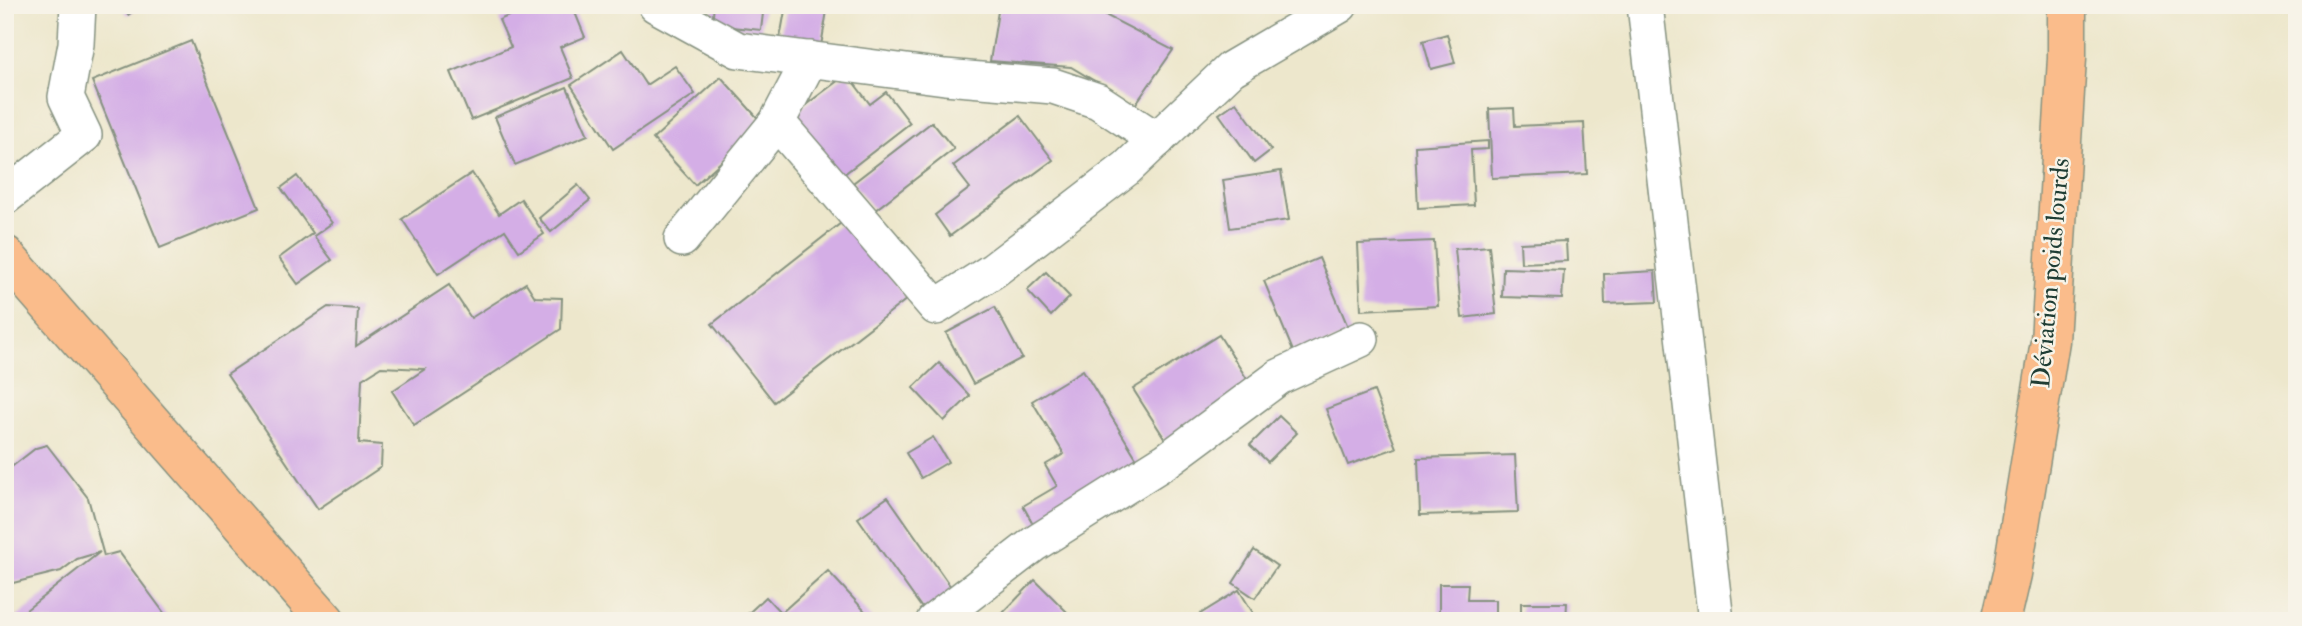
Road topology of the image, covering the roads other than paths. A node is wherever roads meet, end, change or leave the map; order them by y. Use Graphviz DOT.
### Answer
graph roads {
  1 [pos="78,5"];
  2 [pos="656,5"];
  3 [pos="1340,5"];
  4 [pos="1646,5"];
  5 [pos="2067,5"];
  6 [pos="810,59"];
  7 [pos="777,122"];
  8 [pos="1157,140"];
  9 [pos="5,197"];
  10 [pos="682,239"];
  11 [pos="5,255"];
  12 [pos="1361,339"];
  13 [pos="326,621"];
  14 [pos="934,621"];
  15 [pos="1716,621"];
  16 [pos="2000,621"];
  1 -- 9 [label="street"];
  2 -- 6 [label="street"];
  3 -- 8 [label="street"];
  4 -- 15 [label="street"];
  5 -- 16 [label="main road, Déviation poids lourds"];
  6 -- 7 [label="street"];
  6 -- 8 [label="street"];
  7 -- 8 [label="street"];
  7 -- 10 [label="street"];
  11 -- 13 [label="main road"];
  12 -- 14 [label="street"];
}
